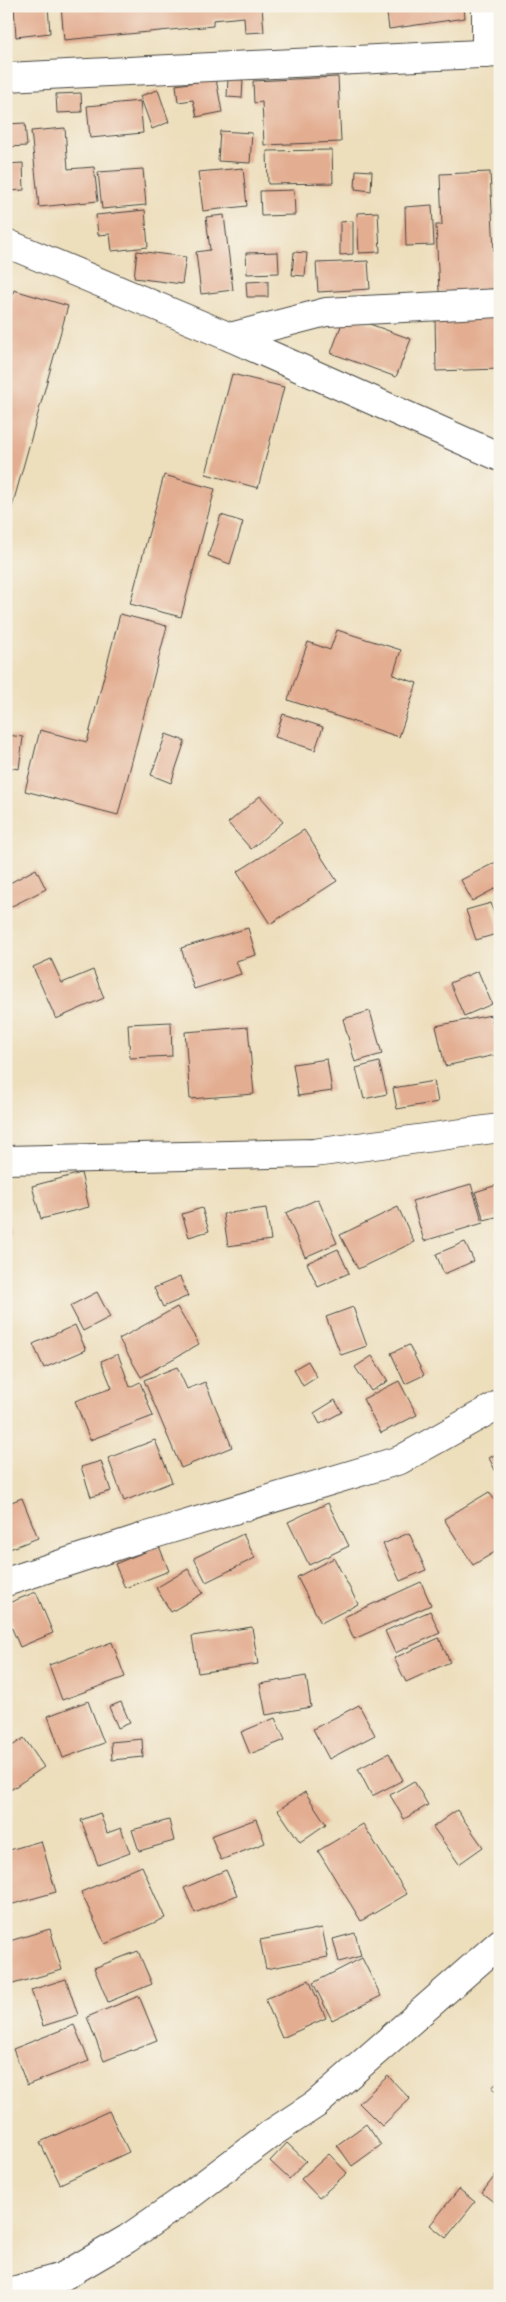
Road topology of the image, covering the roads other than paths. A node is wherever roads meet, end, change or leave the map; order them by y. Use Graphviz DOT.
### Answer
graph roads {
  1 [pos="486,6"];
  2 [pos="493,53"];
  3 [pos="6,77"];
  4 [pos="6,243"];
  5 [pos="500,303"];
  6 [pos="230,337"];
  7 [pos="500,457"];
  8 [pos="500,1128"];
  9 [pos="6,1160"];
  10 [pos="500,1404"];
  11 [pos="6,1582"];
  12 [pos="500,1943"];
  13 [pos="6,2293"];
  1 -- 2 [label="street"];
  2 -- 3 [label="street"];
  4 -- 6 [label="street"];
  5 -- 6 [label="street"];
  6 -- 7 [label="street"];
  8 -- 9 [label="street"];
  10 -- 11 [label="street"];
  12 -- 13 [label="street"];
}
